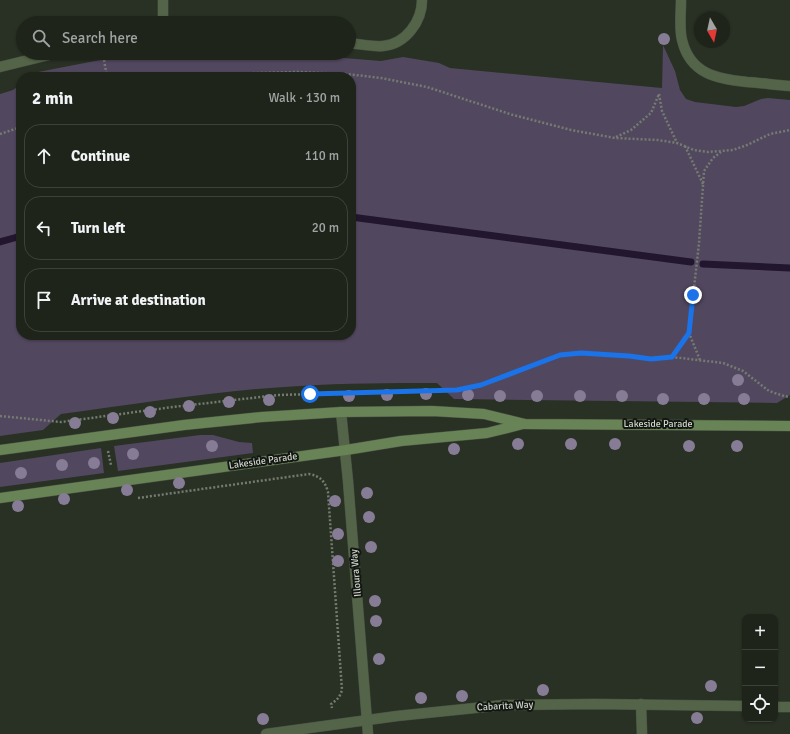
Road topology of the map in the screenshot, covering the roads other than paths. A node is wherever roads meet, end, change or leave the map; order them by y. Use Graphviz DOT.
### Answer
graph roads {
  1 [pos="163,0"];
  2 [pos="422,0"];
  3 [pos="681,0"];
  4 [pos="163,16"];
  5 [pos="356,44"];
  6 [pos="28,60"];
  7 [pos="0,67"];
  8 [pos="790,86"];
  9 [pos="341,412"];
  10 [pos="525,424"];
  11 [pos="790,426"];
  12 [pos="0,450"];
  13 [pos="346,450"];
  14 [pos="0,498"];
  15 [pos="641,704"];
  16 [pos="742,706"];
  17 [pos="778,707"];
  18 [pos="790,707"];
  19 [pos="367,720"];
  20 [pos="266,734"];
  21 [pos="368,734"];
  22 [pos="642,734"];
  1 -- 4 [label="street"];
  2 -- 5 [label="street"];
  3 -- 8 [label="street"];
  6 -- 7 [label="street"];
  9 -- 10 [label="street, Lakeside Parade"];
  9 -- 12 [label="street, Lakeside Parade"];
  9 -- 13 [label="street, Illoura Way"];
  10 -- 11 [label="street, Lakeside Parade"];
  10 -- 13 [label="street, Lakeside Parade"];
  13 -- 14 [label="street, Lakeside Parade"];
  13 -- 19 [label="street, Illoura Way"];
  15 -- 16 [label="street, Cabarita Way"];
  15 -- 19 [label="street, Cabarita Way"];
  15 -- 22 [label="street"];
  17 -- 18 [label="street"];
  19 -- 20 [label="street, Cabarita Way"];
  19 -- 21 [label="street, Illoura Way"];
}
